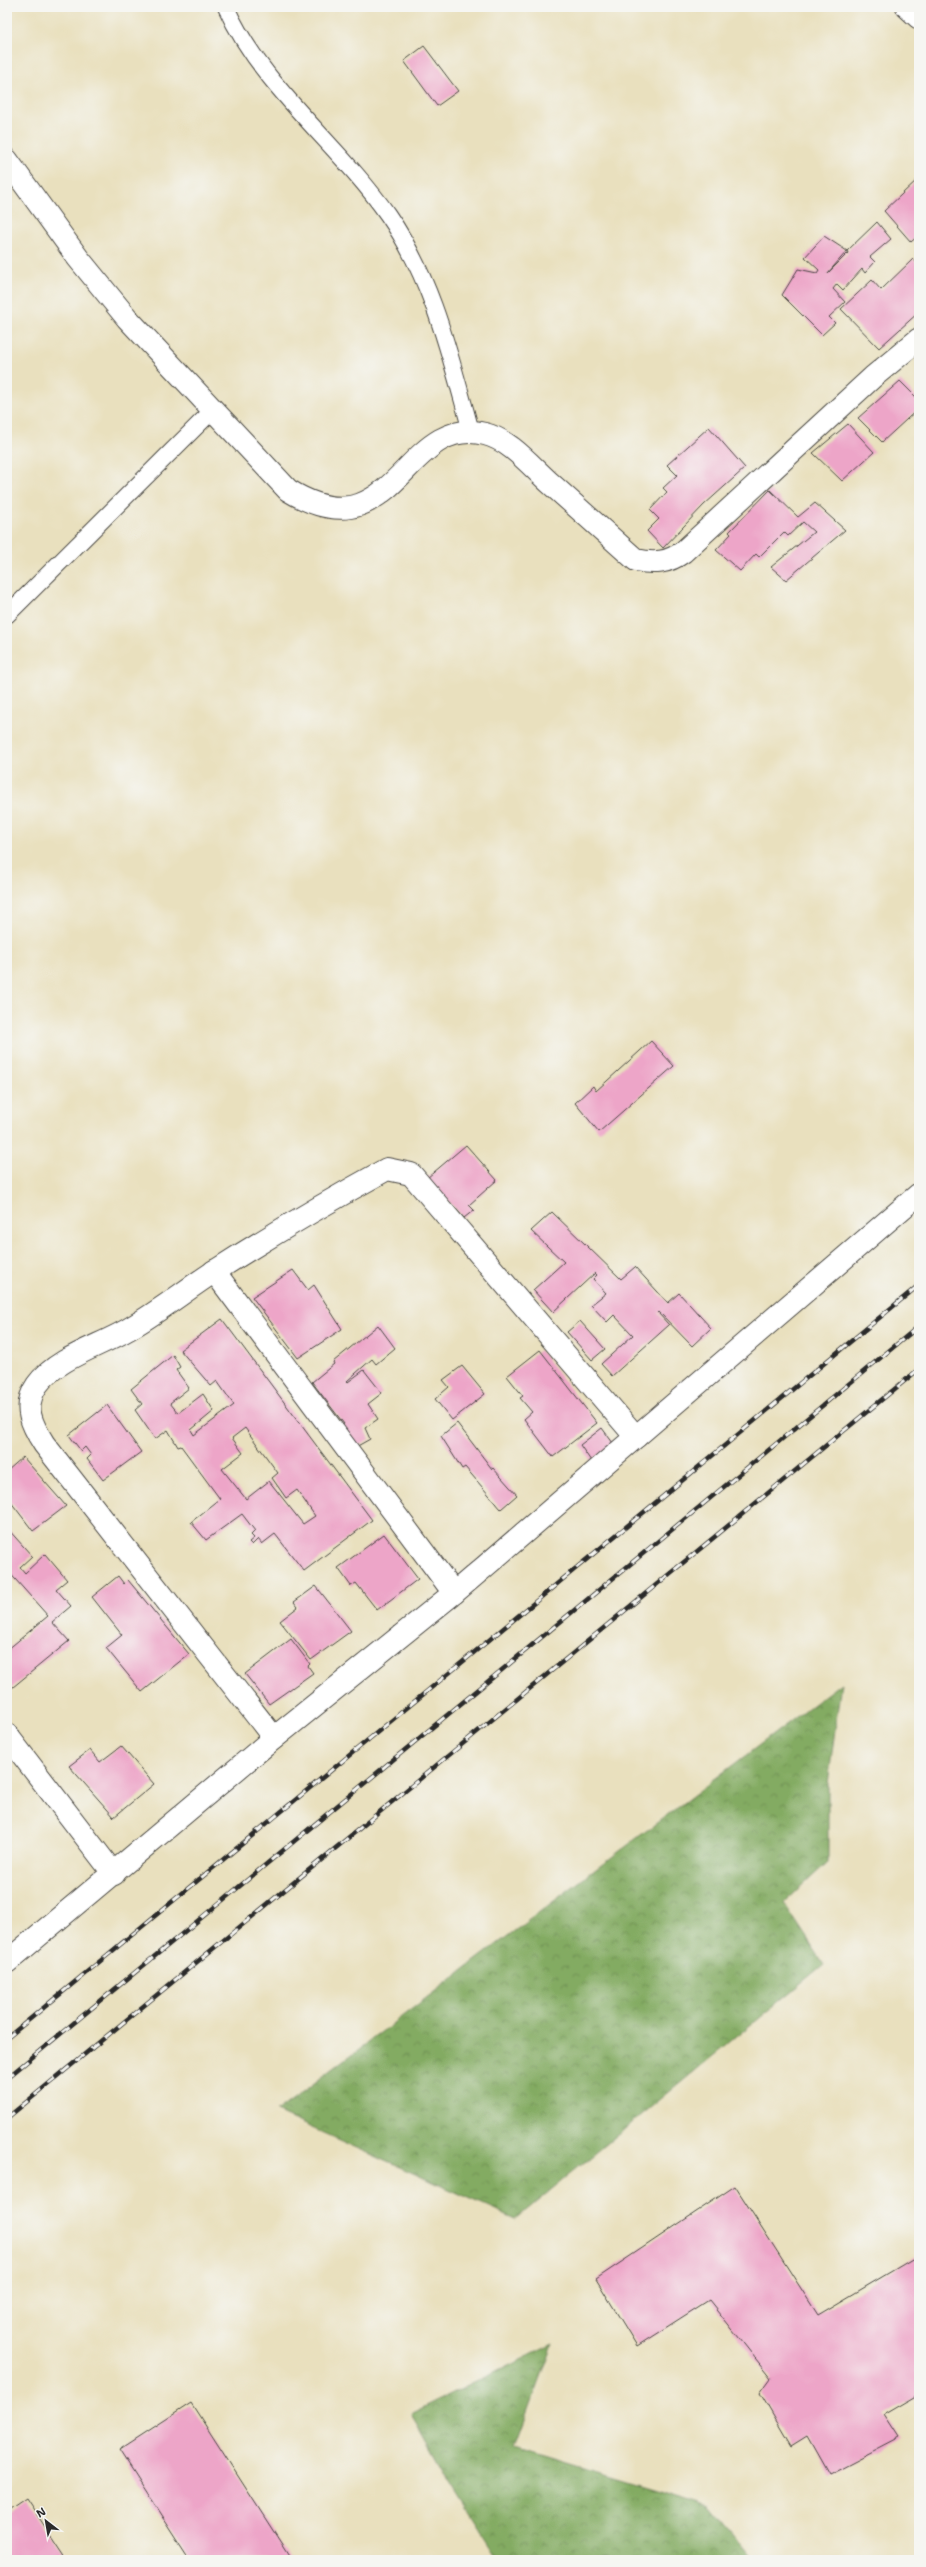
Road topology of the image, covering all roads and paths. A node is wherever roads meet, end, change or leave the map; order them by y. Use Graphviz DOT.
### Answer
graph roads {
  1 [pos="226,7"];
  2 [pos="907,7"];
  3 [pos="919,18"];
  4 [pos="7,160"];
  5 [pos="919,339"];
  6 [pos="214,409"];
  7 [pos="472,431"];
  8 [pos="7,615"];
  9 [pos="919,1194"];
  10 [pos="214,1271"];
  11 [pos="636,1437"];
  12 [pos="454,1593"];
  13 [pos="7,1735"];
  14 [pos="274,1738"];
  15 [pos="114,1874"];
  16 [pos="7,1962"];
  1 -- 7 [label="lane"];
  2 -- 3 [label="street"];
  4 -- 6 [label="street"];
  5 -- 7 [label="street"];
  6 -- 7 [label="street"];
  6 -- 8 [label="lane"];
  9 -- 11 [label="street"];
  10 -- 11 [label="street"];
  10 -- 12 [label="street"];
  10 -- 14 [label="street"];
  11 -- 12 [label="street"];
  12 -- 14 [label="street"];
  13 -- 15 [label="street"];
  14 -- 15 [label="street"];
  15 -- 16 [label="street"];
}
